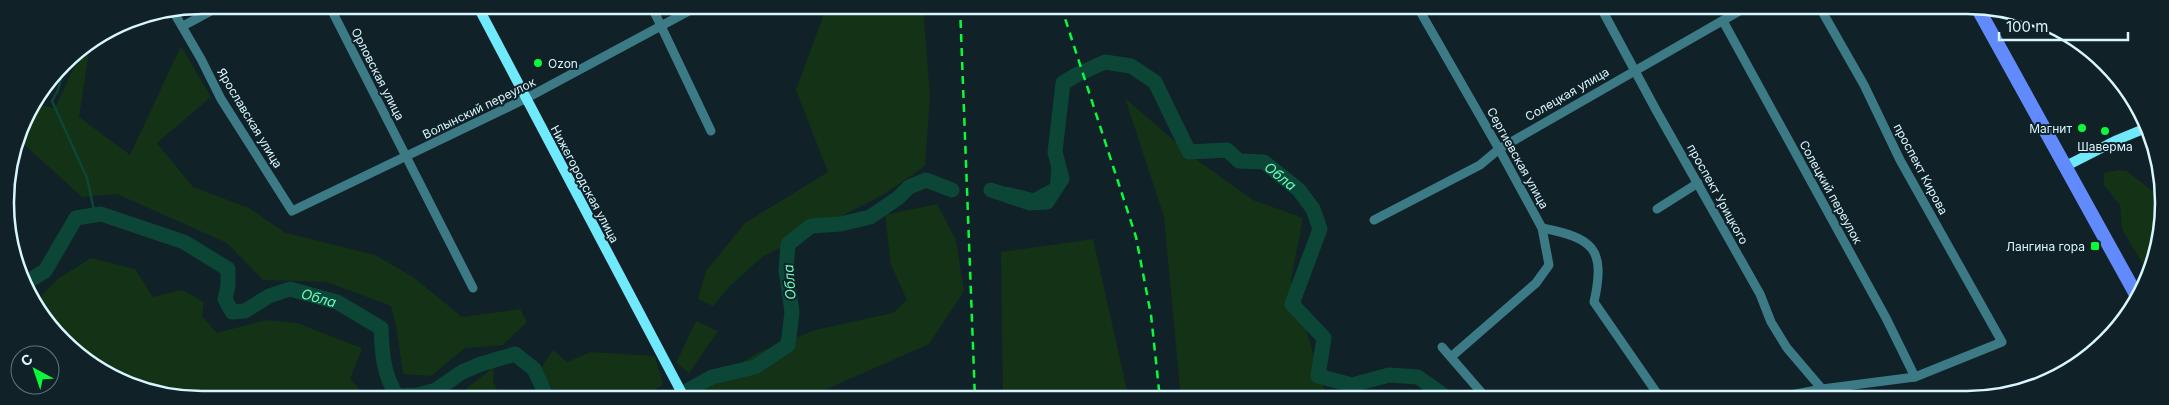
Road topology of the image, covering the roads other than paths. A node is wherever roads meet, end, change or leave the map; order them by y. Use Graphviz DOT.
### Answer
graph roads {
  1 [pos="205,14"];
  2 [pos="333,14"];
  3 [pos="481,14"];
  4 [pos="656,14"];
  5 [pos="685,14"];
  6 [pos="1422,14"];
  7 [pos="1604,14"];
  8 [pos="1735,14"];
  9 [pos="1824,14"];
  10 [pos="1981,14"];
  11 [pos="176,15"];
  12 [pos="1723,21"];
  13 [pos="182,26"];
  14 [pos="662,26"];
  15 [pos="1635,70"];
  16 [pos="525,100"];
  17 [pos="710,130"];
  18 [pos="2141,130"];
  19 [pos="1499,149"];
  20 [pos="406,158"];
  21 [pos="2064,167"];
  22 [pos="1698,183"];
  23 [pos="1657,209"];
  24 [pos="292,211"];
  25 [pos="1374,220"];
  26 [pos="1542,228"];
  27 [pos="473,288"];
  28 [pos="2134,290"];
  29 [pos="1442,347"];
  30 [pos="1451,357"];
  31 [pos="1915,377"];
  32 [pos="1822,389"];
  33 [pos="680,391"];
  34 [pos="1480,391"];
  35 [pos="1655,391"];
  36 [pos="1811,391"];
  1 -- 13 [label="street"];
  2 -- 20 [label="street, Орловская улица"];
  3 -- 16 [label="street, Нижегородская улица"];
  4 -- 14 [label="street"];
  5 -- 14 [label="street, Волынский переулок"];
  6 -- 19 [label="street, Сергиевская улица"];
  7 -- 15 [label="street, проспект Урицкого"];
  8 -- 12 [label="street, Солецкая улица"];
  9 -- 31 [label="street, проспект Кирова"];
  10 -- 21 [label="main road"];
  11 -- 13 [label="street, Ярославская улица"];
  12 -- 15 [label="street, Солецкая улица"];
  12 -- 31 [label="street, Солецкий переулок"];
  13 -- 24 [label="street, Ярославская улица"];
  14 -- 16 [label="street, Волынский переулок"];
  14 -- 17 [label="street"];
  15 -- 19 [label="street, Солецкая улица"];
  15 -- 22 [label="street, проспект Урицкого"];
  16 -- 20 [label="street, Волынский переулок"];
  16 -- 33 [label="street, Нижегородская улица"];
  18 -- 21 [label="street"];
  19 -- 25 [label="street, Солецкая улица"];
  19 -- 26 [label="street, Сергиевская улица"];
  20 -- 24 [label="street, Волынский переулок"];
  20 -- 27 [label="street, Орловская улица"];
  21 -- 28 [label="main road"];
  22 -- 23 [label="street"];
  22 -- 32 [label="street, проспект Урицкого"];
  26 -- 30 [label="street"];
  26 -- 35 [label="street, Сергиевская улица"];
  29 -- 30 [label="street"];
  30 -- 34 [label="street"];
  31 -- 32 [label="street"];
  32 -- 36 [label="street"];
}
